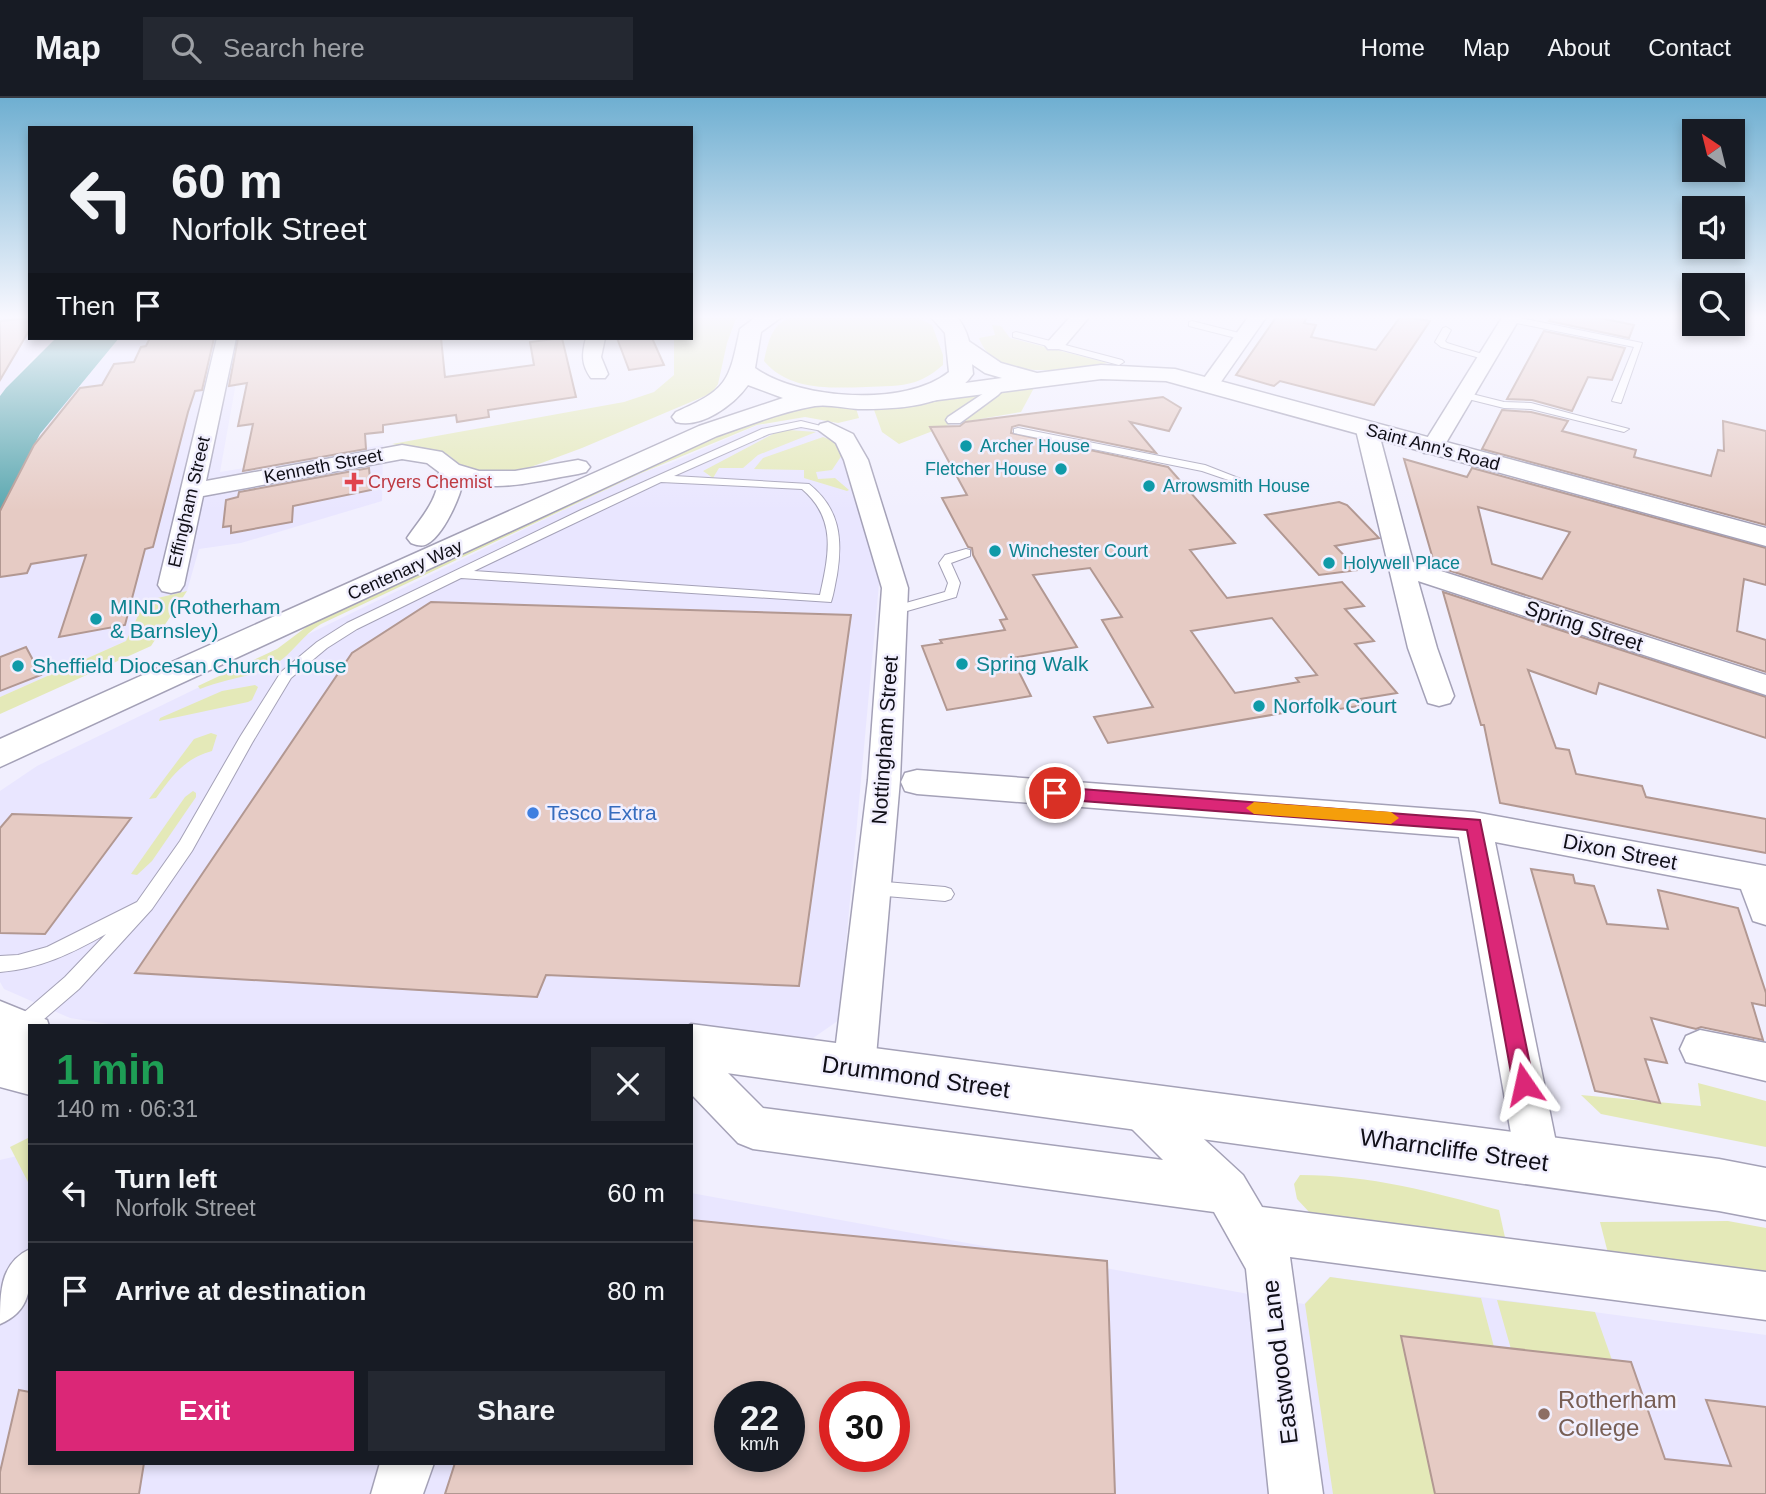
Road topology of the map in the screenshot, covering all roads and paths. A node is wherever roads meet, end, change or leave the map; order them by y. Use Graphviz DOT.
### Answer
graph roads {
  1 [pos="216,381"];
  2 [pos="740,381"];
  3 [pos="759,381"];
  4 [pos="953,381"];
  5 [pos="1030,381"];
  6 [pos="1194,381"];
  7 [pos="1212,381"];
  8 [pos="1472,381"];
  9 [pos="1625,381"];
  10 [pos="1209,385"];
  11 [pos="993,392"];
  12 [pos="930,394"];
  13 [pos="1464,395"];
  14 [pos="815,399"];
  15 [pos="1617,401"];
  16 [pos="954,420"];
  17 [pos="828,429"];
  18 [pos="1624,429"];
  19 [pos="1367,430"];
  20 [pos="1018,431"];
  21 [pos="1432,448"];
  22 [pos="578,467"];
  23 [pos="451,470"];
  24 [pos="660,479"];
  25 [pos="1240,481"];
  26 [pos="192,491"];
  27 [pos="1766,537"];
  28 [pos="420,538"];
  29 [pos="966,553"];
  30 [pos="1401,567"];
  31 [pos="459,573"];
  32 [pos="170,585"];
  33 [pos="893,611"];
  34 [pos="1766,685"];
  35 [pos="145,687"];
  36 [pos="1439,696"];
  37 [pos="0,728"];
  38 [pos="0,754"];
  39 [pos="0,768"];
  40 [pos="917,782"];
  41 [pos="1474,825"];
  42 [pos="874,888"];
  43 [pos="1762,890"];
  44 [pos="945,894"];
  45 [pos="146,904"];
  46 [pos="0,964"];
  47 [pos="33,1024"];
  48 [pos="28,1029"];
  49 [pos="13,1045"];
  50 [pos="693,1046"];
  51 [pos="1700,1049"];
  52 [pos="1766,1062"];
  53 [pos="693,1067"];
  54 [pos="854,1068"];
  55 [pos="1141,1109"];
  56 [pos="1538,1163"];
  57 [pos="1766,1194"];
  58 [pos="1238,1209"];
  59 [pos="28,1269"];
  60 [pos="1766,1296"];
  61 [pos="0,1306"];
  62 [pos="1296,1494"];
  1 -- 26 [label="street, Effingham Street"];
  2 -- 22 [label="main road, Centenary Way"];
  3 -- 14 [label="main road"];
  4 -- 12 [label="main road"];
  5 -- 12 [label="main road, Saint Ann's Road"];
  6 -- 10 [label="main road, Saint Ann's Road"];
  7 -- 10 [label="street"];
  8 -- 13 [label="street"];
  9 -- 15 [label="lane"];
  10 -- 19 [label="main road, Saint Ann's Road"];
  11 -- 16 [label="street"];
  12 -- 14 [label="main road, Saint Ann's Road"];
  13 -- 18 [label="lane"];
  13 -- 21 [label="street"];
  14 -- 35 [label="main road, Centenary Way"];
  17 -- 24 [label="lane"];
  17 -- 33 [label="street, Nottingham Street"];
  19 -- 21 [label="main road, Saint Ann's Road"];
  19 -- 30 [label="street"];
  20 -- 25 [label="lane"];
  21 -- 27 [label="main road, Saint Ann's Road"];
  22 -- 23 [label="street, Kenneth Street"];
  22 -- 28 [label="main road, Centenary Way"];
  23 -- 26 [label="street, Kenneth Street"];
  23 -- 28 [label="street"];
  24 -- 31 [label="lane"];
  24 -- 31 [label="lane"];
  26 -- 32 [label="street, Effingham Street"];
  28 -- 37 [label="main road, Centenary Way"];
  29 -- 33 [label="lane"];
  30 -- 34 [label="street, Spring Street"];
  30 -- 36 [label="street"];
  31 -- 45 [label="lane"];
  33 -- 42 [label="street, Nottingham Street"];
  35 -- 38 [label="main road, Centenary Way"];
  35 -- 39 [label="main road"];
  40 -- 41 [label="street, Dixon Street"];
  41 -- 43 [label="street, Dixon Street"];
  41 -- 56 [label="street"];
  42 -- 44 [label="lane"];
  42 -- 54 [label="street, Nottingham Street"];
  45 -- 46 [label="lane"];
  45 -- 47 [label="lane"];
  48 -- 49 [label="lane"];
  50 -- 54 [label="main road, Drummond Street"];
  51 -- 52 [label="street"];
  53 -- 58 [label="street"];
  54 -- 55 [label="main road, Drummond Street"];
  55 -- 56 [label="main road, Wharncliffe Street"];
  55 -- 58 [label="street, Eastwood Lane"];
  56 -- 57 [label="main road, Wharncliffe Street"];
  58 -- 60 [label="street"];
  58 -- 62 [label="street, Eastwood Lane"];
  59 -- 61 [label="street"];
}
